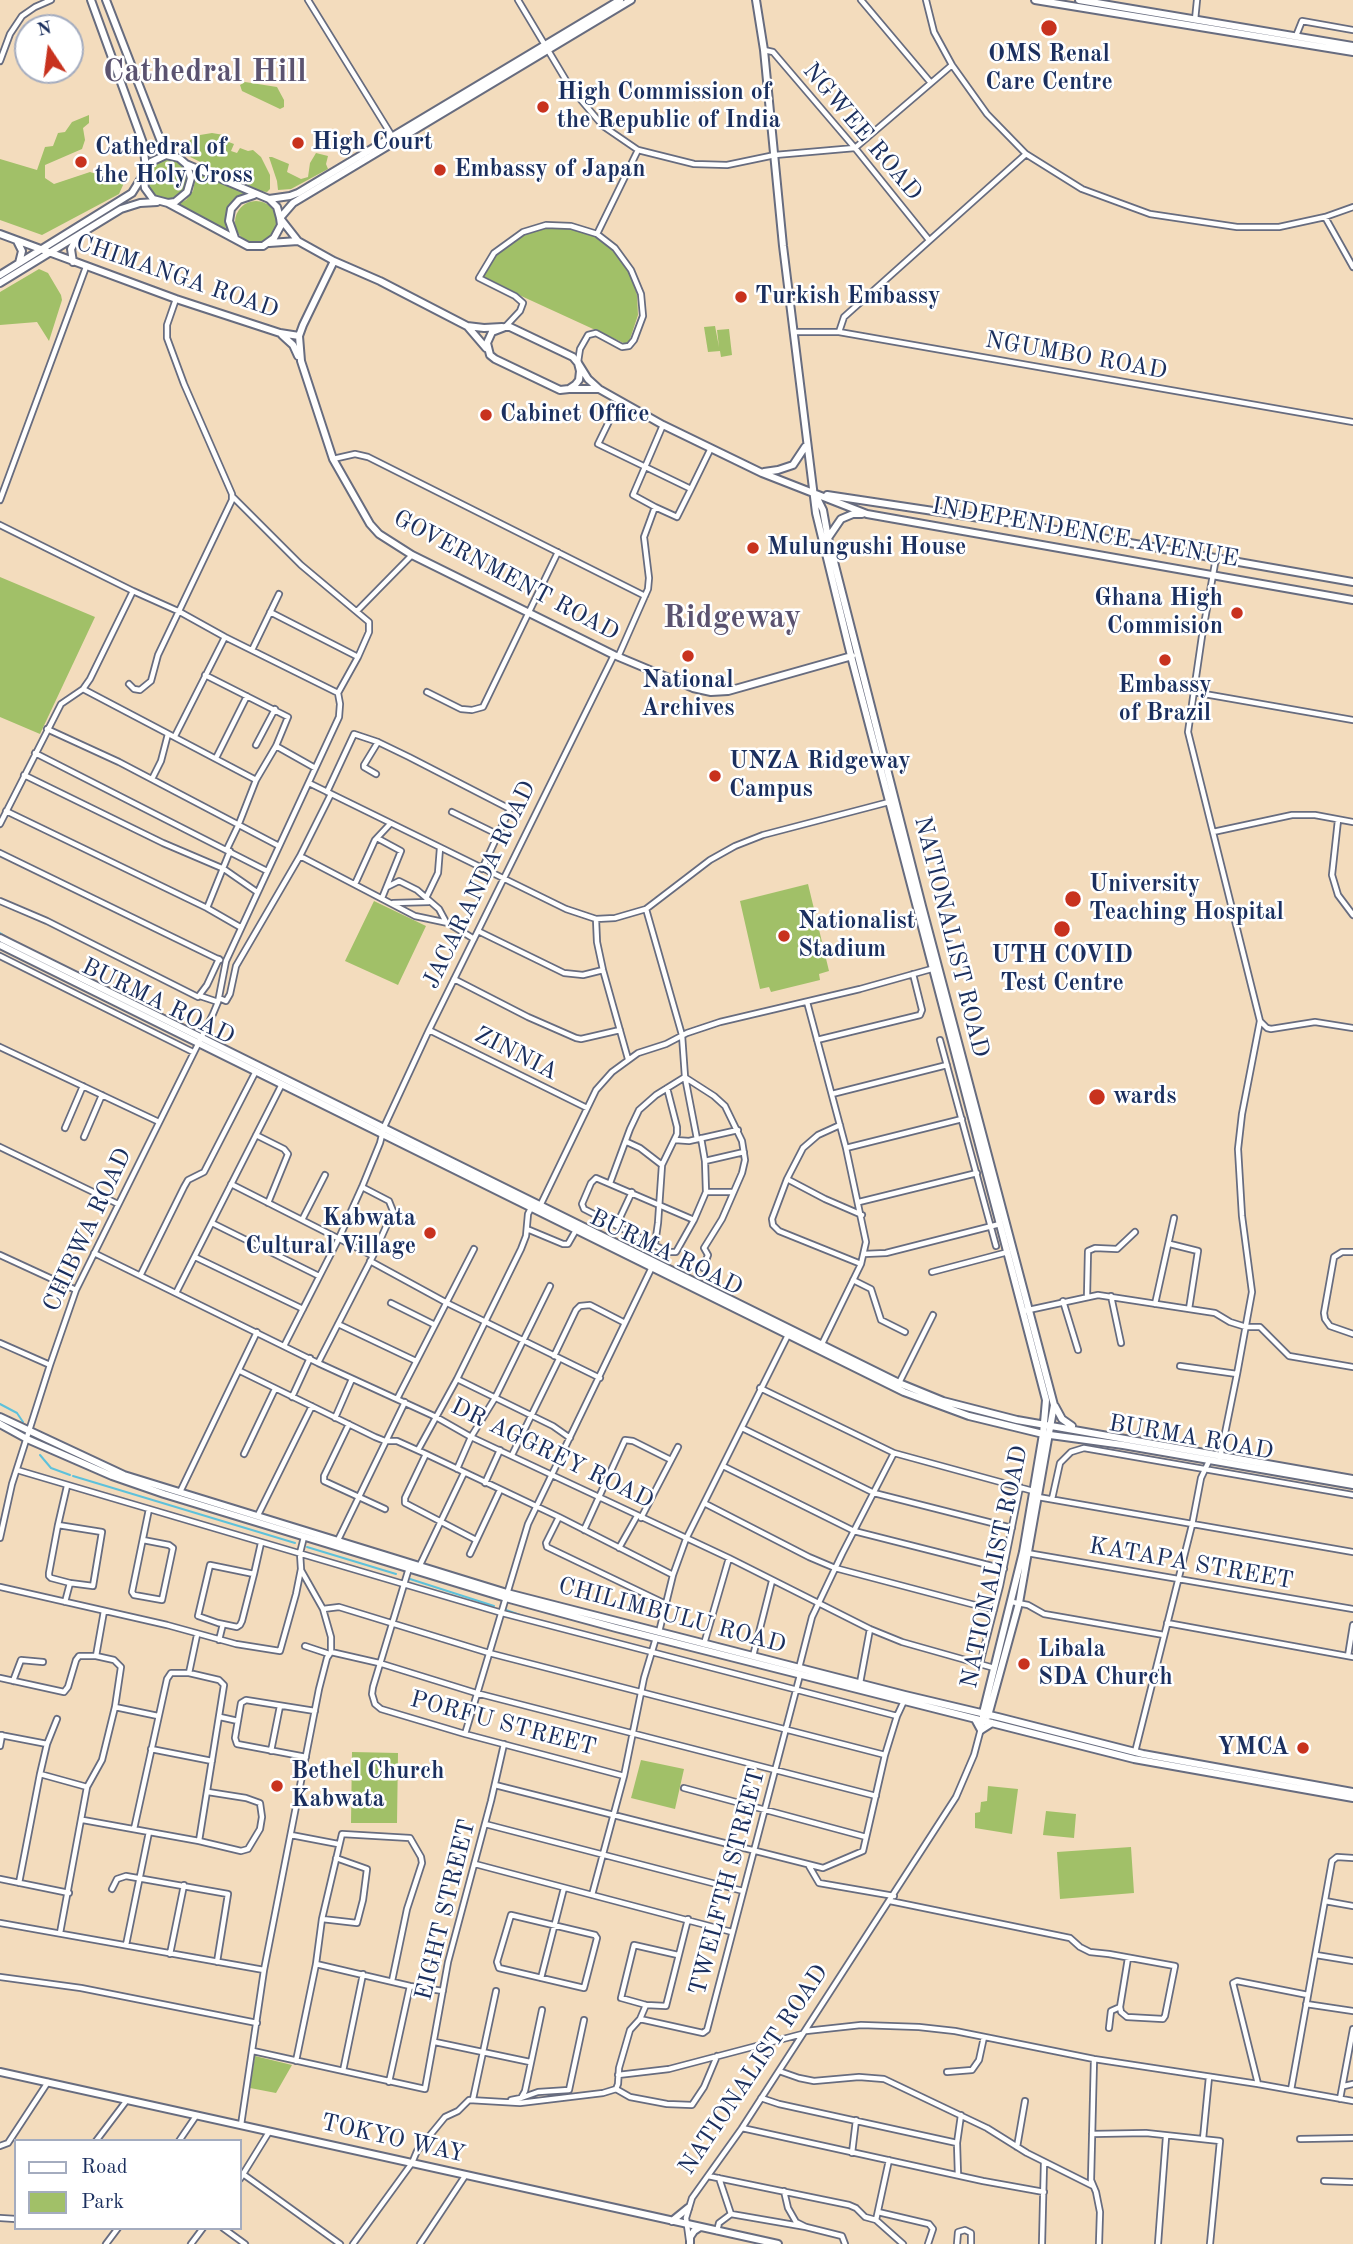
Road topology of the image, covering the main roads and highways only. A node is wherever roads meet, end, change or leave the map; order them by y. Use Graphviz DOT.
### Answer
graph roads {
  1 [pos="91,0"];
  2 [pos="106,0"];
  3 [pos="620,0"];
  4 [pos="631,0"];
  5 [pos="756,0"];
  6 [pos="1035,0"];
  7 [pos="1079,0"];
  8 [pos="1194,22"];
  9 [pos="546,47"];
  10 [pos="1353,47"];
  11 [pos="1353,52"];
  12 [pos="394,139"];
  13 [pos="174,156"];
  14 [pos="186,164"];
  15 [pos="145,172"];
  16 [pos="256,195"];
  17 [pos="269,199"];
  18 [pos="159,202"];
  19 [pos="167,203"];
  20 [pos="280,218"];
  21 [pos="0,234"];
  22 [pos="80,234"];
  23 [pos="236,239"];
  24 [pos="17,240"];
  25 [pos="298,241"];
  26 [pos="269,243"];
  27 [pos="47,251"];
  28 [pos="334,261"];
  29 [pos="74,262"];
  30 [pos="18,264"];
  31 [pos="0,275"];
  32 [pos="0,283"];
  33 [pos="467,326"];
  34 [pos="503,327"];
  35 [pos="280,333"];
  36 [pos="299,336"];
  37 [pos="488,349"];
  38 [pos="301,361"];
  39 [pos="578,363"];
  40 [pos="568,389"];
  41 [pos="599,389"];
  42 [pos="806,446"];
  43 [pos="762,473"];
  44 [pos="814,493"];
  45 [pos="867,514"];
  46 [pos="1033,526"];
  47 [pos="828,538"];
  48 [pos="1031,542"];
  49 [pos="1353,582"];
  50 [pos="1353,600"];
  51 [pos="854,655"];
  52 [pos="0,937"];
  53 [pos="0,945"];
  54 [pos="936,968"];
  55 [pos="199,1040"];
  56 [pos="383,1130"];
  57 [pos="536,1207"];
  58 [pos="653,1264"];
  59 [pos="1027,1310"];
  60 [pos="821,1347"];
  61 [pos="1050,1401"];
  62 [pos="0,1417"];
  63 [pos="1026,1421"];
  64 [pos="0,1424"];
  65 [pos="1048,1425"];
  66 [pos="1079,1430"];
  67 [pos="1030,1431"];
  68 [pos="28,1435"];
  69 [pos="1046,1435"];
  70 [pos="1068,1438"];
  71 [pos="1044,1450"];
  72 [pos="1219,1459"];
  73 [pos="1353,1479"];
  74 [pos="1353,1485"];
  75 [pos="507,1596"];
  76 [pos="657,1635"];
  77 [pos="799,1672"];
  78 [pos="990,1700"];
  79 [pos="984,1716"];
  80 [pos="992,1723"];
  81 [pos="1353,1792"];
  82 [pos="1353,1798"];
  83 [pos="0,2072"];
  84 [pos="672,2221"];
  85 [pos="693,2225"];
  86 [pos="690,2244"];
  87 [pos="778,2244"];
  1 -- 15 [label="main road"];
  2 -- 13 [label="main road"];
  3 -- 9 [label="main road"];
  4 -- 9 [label="main road"];
  5 -- 42 [label="main road"];
  6 -- 8 [label="main road"];
  7 -- 8 [label="main road"];
  8 -- 10 [label="main road"];
  8 -- 11 [label="main road"];
  9 -- 12 [label="main road"];
  12 -- 17 [label="main road"];
  12 -- 20 [label="main road"];
  13 -- 14 [label="main road"];
  13 -- 15 [label="main road"];
  14 -- 16 [label="main road"];
  14 -- 19 [label="main road"];
  15 -- 18 [label="main road"];
  15 -- 27 [label="main road"];
  16 -- 17 [label="main road"];
  16 -- 23 [label="main road"];
  17 -- 20 [label="main road"];
  18 -- 19 [label="main road"];
  18 -- 22 [label="main road"];
  19 -- 23 [label="main road"];
  20 -- 25 [label="main road, INDEPENDENCE AVENUE"];
  20 -- 26 [label="main road"];
  21 -- 24 [label="main road, CHIMANGA ROAD"];
  22 -- 27 [label="main road"];
  22 -- 29 [label="main road"];
  23 -- 26 [label="main road"];
  24 -- 27 [label="main road, CHIMANGA ROAD"];
  24 -- 30 [label="main road"];
  25 -- 26 [label="main road"];
  25 -- 28 [label="main road, INDEPENDENCE AVENUE"];
  27 -- 29 [label="main road, CHIMANGA ROAD"];
  27 -- 30 [label="main road"];
  27 -- 32 [label="main road"];
  28 -- 33 [label="main road, INDEPENDENCE AVENUE"];
  28 -- 36 [label="main road, GOVERNMENT ROAD"];
  29 -- 35 [label="main road, CHIMANGA ROAD"];
  30 -- 31 [label="main road"];
  33 -- 34 [label="main road, INDEPENDENCE AVENUE"];
  33 -- 37 [label="main road, INDEPENDENCE AVENUE"];
  34 -- 37 [label="main road"];
  34 -- 39 [label="main road, INDEPENDENCE AVENUE"];
  35 -- 36 [label="main road, CHIMANGA ROAD"];
  35 -- 38 [label="main road"];
  36 -- 38 [label="main road, GOVERNMENT ROAD"];
  37 -- 40 [label="main road, INDEPENDENCE AVENUE"];
  38 -- 51 [label="main road, GOVERNMENT ROAD"];
  39 -- 40 [label="main road"];
  39 -- 41 [label="main road, INDEPENDENCE AVENUE"];
  40 -- 41 [label="main road, INDEPENDENCE AVENUE"];
  41 -- 43 [label="main road, INDEPENDENCE AVENUE"];
  42 -- 43 [label="main road"];
  42 -- 44 [label="main road"];
  43 -- 44 [label="main road, INDEPENDENCE AVENUE"];
  44 -- 45 [label="main road, INDEPENDENCE AVENUE"];
  44 -- 46 [label="main road, INDEPENDENCE AVENUE"];
  44 -- 47 [label="main road, NATIONALIST ROAD"];
  44 -- 51 [label="main road, NATIONALIST ROAD"];
  45 -- 47 [label="main road"];
  45 -- 48 [label="main road, INDEPENDENCE AVENUE"];
  46 -- 48 [label="main road"];
  46 -- 49 [label="main road, INDEPENDENCE AVENUE"];
  47 -- 51 [label="main road, NATIONALIST ROAD"];
  48 -- 50 [label="main road, INDEPENDENCE AVENUE"];
  51 -- 54 [label="main road, NATIONALIST ROAD"];
  52 -- 55 [label="main road, BURMA ROAD"];
  53 -- 55 [label="main road, BURMA ROAD"];
  54 -- 59 [label="main road, NATIONALIST ROAD"];
  54 -- 59 [label="main road, NATIONALIST ROAD"];
  55 -- 56 [label="main road, BURMA ROAD"];
  55 -- 56 [label="main road, BURMA ROAD"];
  56 -- 57 [label="main road, BURMA ROAD"];
  57 -- 58 [label="main road, BURMA ROAD"];
  57 -- 58 [label="main road, BURMA ROAD"];
  58 -- 60 [label="main road, BURMA ROAD"];
  59 -- 61 [label="main road, NATIONALIST ROAD"];
  60 -- 63 [label="main road, BURMA ROAD"];
  60 -- 67 [label="main road, BURMA ROAD"];
  61 -- 63 [label="main road"];
  61 -- 65 [label="main road, NATIONALIST ROAD"];
  61 -- 66 [label="main road"];
  62 -- 68 [label="main road, CHILIMBULU ROAD"];
  63 -- 65 [label="main road, BURMA ROAD"];
  64 -- 68 [label="main road, CHILIMBULU ROAD"];
  65 -- 66 [label="main road, BURMA ROAD"];
  65 -- 69 [label="main road, NATIONALIST ROAD"];
  66 -- 72 [label="main road, BURMA ROAD"];
  67 -- 69 [label="main road, BURMA ROAD"];
  67 -- 71 [label="main road"];
  68 -- 75 [label="main road, CHILIMBULU ROAD"];
  68 -- 75 [label="main road, CHILIMBULU ROAD"];
  69 -- 70 [label="main road, BURMA ROAD"];
  69 -- 71 [label="main road, NATIONALIST ROAD"];
  70 -- 71 [label="main road"];
  70 -- 72 [label="main road, BURMA ROAD"];
  71 -- 78 [label="main road, NATIONALIST ROAD"];
  72 -- 73 [label="main road, BURMA ROAD"];
  72 -- 74 [label="main road, BURMA ROAD"];
  75 -- 76 [label="main road, CHILIMBULU ROAD"];
  76 -- 77 [label="main road, CHILIMBULU ROAD"];
  76 -- 77 [label="main road, CHILIMBULU ROAD"];
  77 -- 79 [label="main road, CHILIMBULU ROAD"];
  77 -- 79 [label="main road, CHILIMBULU ROAD"];
  78 -- 79 [label="main road, NATIONALIST ROAD"];
  78 -- 79 [label="main road"];
  79 -- 80 [label="main road, CHILIMBULU ROAD"];
  79 -- 80 [label="main road"];
  79 -- 81 [label="main road, CHILIMBULU ROAD"];
  80 -- 82 [label="main road, CHILIMBULU ROAD"];
  83 -- 84 [label="main road, TOKYO WAY"];
  84 -- 85 [label="main road, TOKYO WAY"];
  84 -- 85 [label="main road"];
  85 -- 86 [label="main road"];
  85 -- 87 [label="main road, TOKYO WAY"];
}
